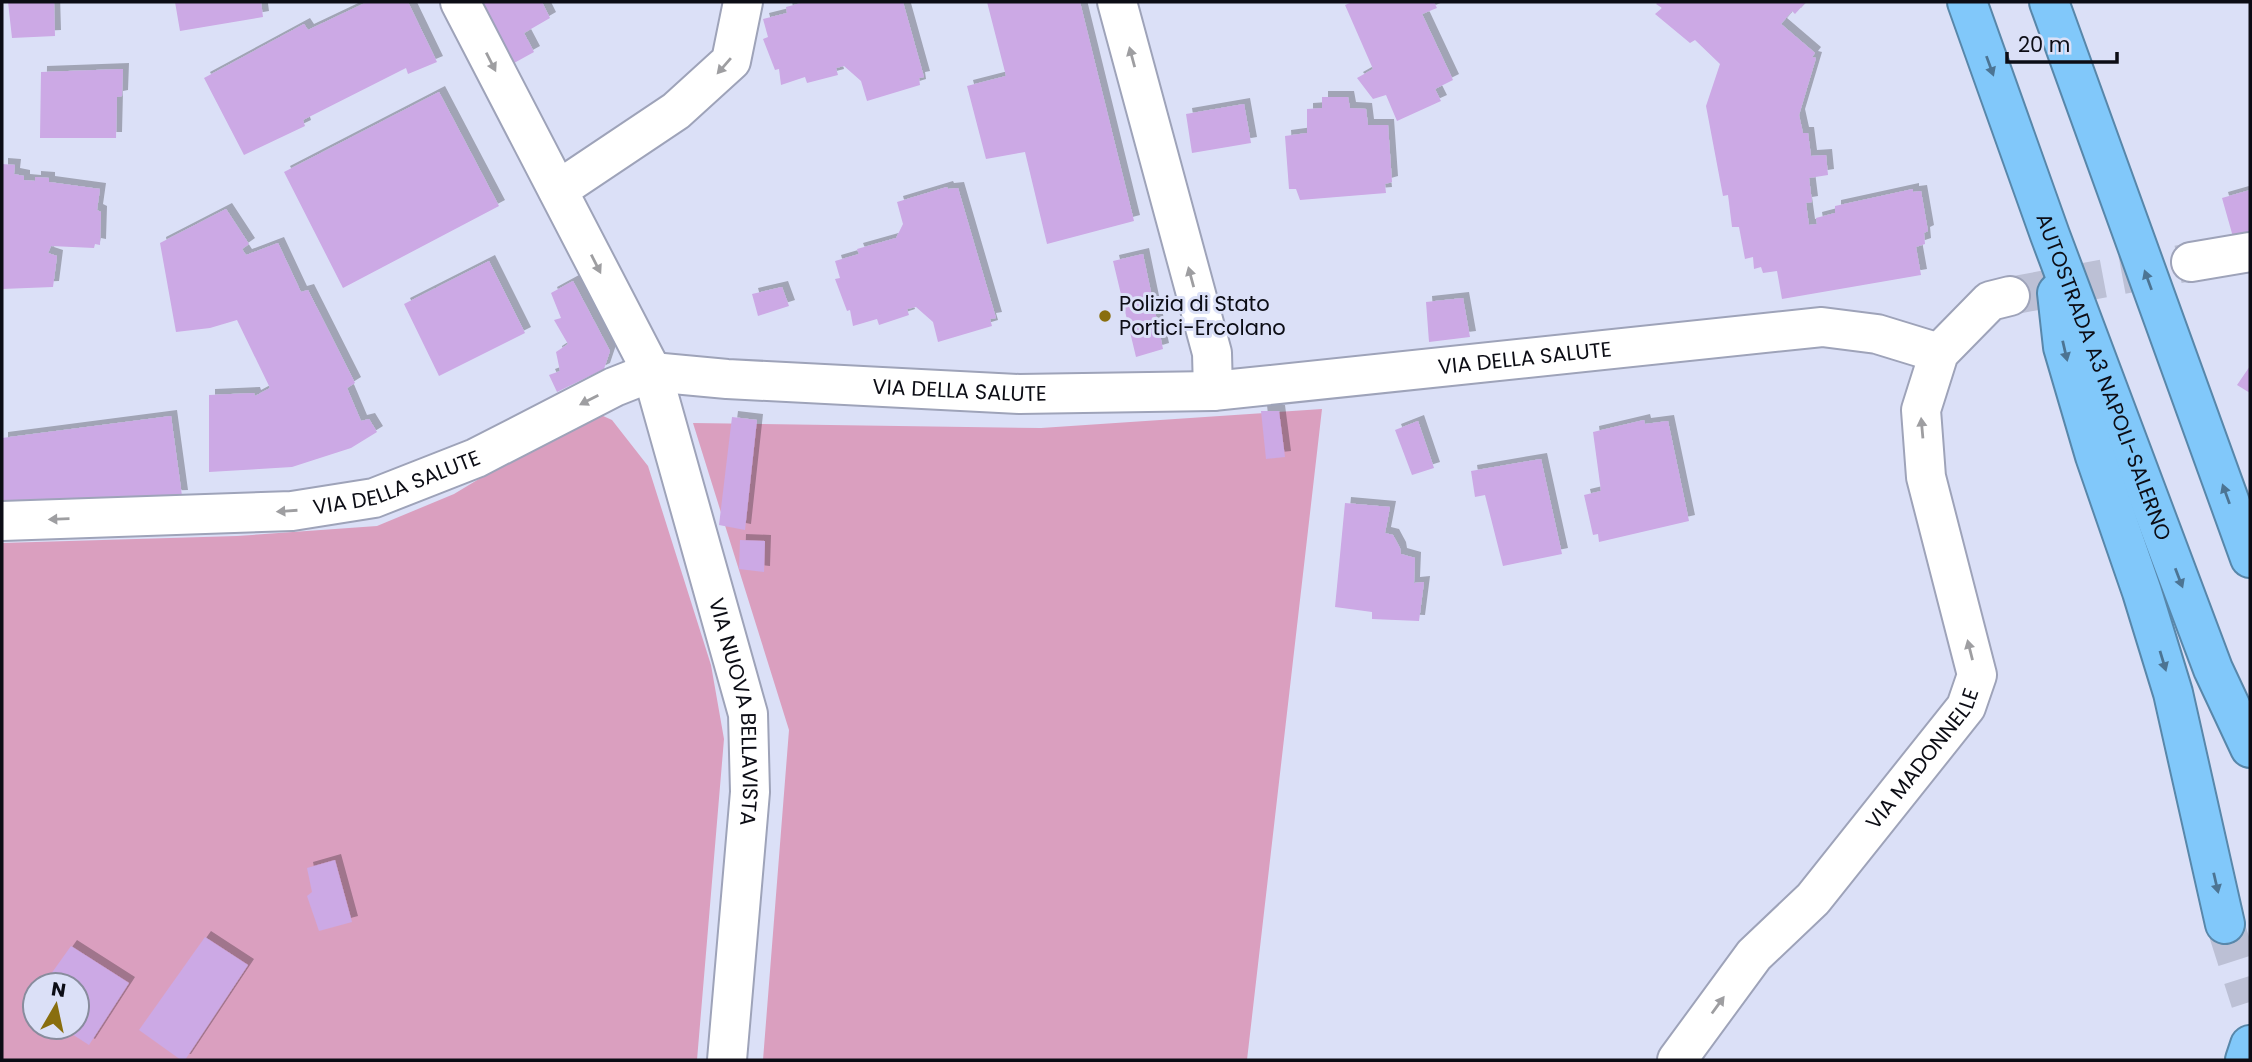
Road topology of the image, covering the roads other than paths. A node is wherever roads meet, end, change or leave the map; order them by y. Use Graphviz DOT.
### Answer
graph roads {
  1 [pos="460,2"];
  2 [pos="743,2"];
  3 [pos="1117,2"];
  4 [pos="1967,2"];
  5 [pos="2049,2"];
  6 [pos="558,190"];
  7 [pos="2050,235"];
  8 [pos="2250,252"];
  9 [pos="2191,262"];
  10 [pos="2010,296"];
  11 [pos="1939,352"];
  12 [pos="652,372"];
  13 [pos="1213,391"];
  14 [pos="2,521"];
  15 [pos="2250,558"];
  16 [pos="2250,748"];
  17 [pos="2225,924"];
  18 [pos="2250,1045"];
  19 [pos="727,1060"];
  20 [pos="1678,1060"];
  21 [pos="2245,1060"];
  1 -- 6 [label="street, VIA NUOVA BELLAVISTA, one-way"];
  2 -- 6 [label="street, one-way"];
  13 -- 3 [label="street, one-way"];
  4 -- 7 [label="highway, AUTOSTRADA A3 NAPOLI-SALERNO, one-way"];
  15 -- 5 [label="highway, one-way"];
  6 -- 12 [label="street, VIA NUOVA BELLAVISTA, one-way"];
  7 -- 16 [label="highway, AUTOSTRADA A3 NAPOLI-SALERNO, one-way"];
  7 -- 17 [label="highway, one-way"];
  8 -- 9 [label="street"];
  10 -- 11 [label="street"];
  11 -- 13 [label="street, VIA DELLA SALUTE"];
  20 -- 11 [label="street, VIA MADONNELLE, one-way"];
  12 -- 13 [label="street, VIA DELLA SALUTE"];
  12 -- 14 [label="street, VIA DELLA SALUTE, one-way"];
  12 -- 19 [label="street, VIA NUOVA BELLAVISTA"];
  18 -- 21 [label="highway"];
}
